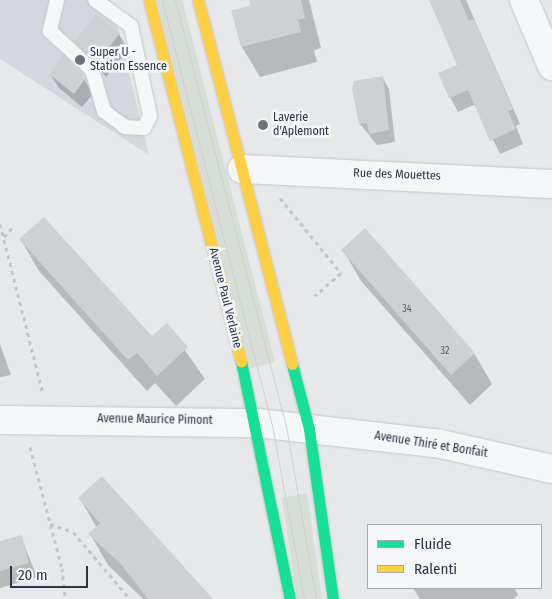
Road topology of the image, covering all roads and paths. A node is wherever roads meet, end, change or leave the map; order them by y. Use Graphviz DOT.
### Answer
graph roads {
  1 [pos="57,0"];
  2 [pos="95,0"];
  3 [pos="149,0"];
  4 [pos="198,0"];
  5 [pos="524,0"];
  6 [pos="552,66"];
  7 [pos="242,169"];
  8 [pos="273,171"];
  9 [pos="552,184"];
  10 [pos="0,224"];
  11 [pos="12,228"];
  12 [pos="3,237"];
  13 [pos="315,296"];
  14 [pos="39,419"];
  15 [pos="0,420"];
  16 [pos="257,423"];
  17 [pos="309,429"];
  18 [pos="552,469"];
  19 [pos="49,524"];
  20 [pos="65,599"];
  21 [pos="130,599"];
  22 [pos="290,599"];
  23 [pos="333,599"];
  1 -- 2 [label="lane"];
  3 -- 16 [label="street, Avenue Paul Verlaine"];
  4 -- 7 [label="street"];
  5 -- 6 [label="street"];
  7 -- 8 [label="street, Rue des Mouettes"];
  7 -- 17 [label="street"];
  8 -- 9 [label="street, Rue des Mouettes"];
  8 -- 13 [label="path"];
  10 -- 12 [label="path"];
  11 -- 12 [label="path"];
  12 -- 14 [label="path"];
  14 -- 15 [label="street, Avenue Maurice Pimont"];
  14 -- 16 [label="street, Avenue Maurice Pimont"];
  14 -- 19 [label="path"];
  16 -- 17 [label="street, Avenue Maurice Pimont"];
  16 -- 22 [label="street, Avenue Paul Verlaine"];
  17 -- 18 [label="street, Avenue Thiré et Bonfait"];
  17 -- 23 [label="street"];
  19 -- 20 [label="path"];
  19 -- 21 [label="path"];
}
